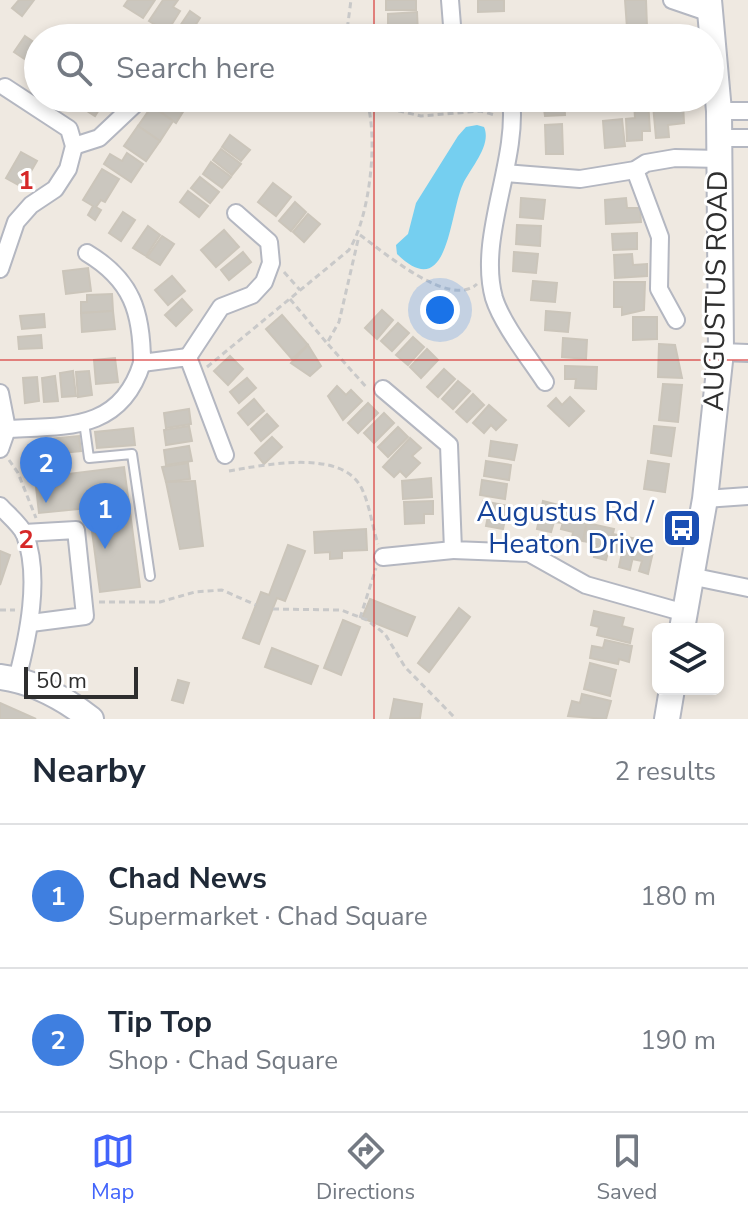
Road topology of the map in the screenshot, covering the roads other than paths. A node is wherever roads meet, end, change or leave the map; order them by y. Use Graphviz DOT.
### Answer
graph roads {
  1 [pos="450,0"];
  2 [pos="672,0"];
  3 [pos="709,7"];
  4 [pos="452,24"];
  5 [pos="5,87"];
  6 [pos="24,99"];
  7 [pos="724,111"];
  8 [pos="748,111"];
  9 [pos="43,112"];
  10 [pos="127,112"];
  11 [pos="511,112"];
  12 [pos="719,112"];
  13 [pos="748,138"];
  14 [pos="74,146"];
  15 [pos="720,148"];
  16 [pos="635,170"];
  17 [pos="505,173"];
  18 [pos="236,213"];
  19 [pos="87,253"];
  20 [pos="0,269"];
  21 [pos="676,320"];
  22 [pos="721,352"];
  23 [pos="748,353"];
  24 [pos="188,357"];
  25 [pos="142,363"];
  26 [pos="545,382"];
  27 [pos="383,389"];
  28 [pos="0,393"];
  29 [pos="84,422"];
  30 [pos="7,429"];
  31 [pos="0,448"];
  32 [pos="225,455"];
  33 [pos="748,496"];
  34 [pos="705,499"];
  35 [pos="0,506"];
  36 [pos="32,533"];
  37 [pos="453,550"];
  38 [pos="383,557"];
  39 [pos="150,576"];
  40 [pos="690,576"];
  41 [pos="748,588"];
  42 [pos="684,621"];
  43 [pos="31,623"];
  44 [pos="9,678"];
  45 [pos="671,695"];
  46 [pos="82,716"];
  47 [pos="667,719"];
  1 -- 4 [label="street"];
  2 -- 3 [label="street"];
  5 -- 6 [label="street"];
  7 -- 8 [label="street"];
  9 -- 14 [label="street"];
  10 -- 14 [label="street"];
  11 -- 17 [label="street"];
  12 -- 15 [label="street, AUGUSTUS ROAD"];
  13 -- 15 [label="street"];
  14 -- 20 [label="street"];
  15 -- 16 [label="street"];
  15 -- 22 [label="street, AUGUSTUS ROAD"];
  16 -- 17 [label="street"];
  16 -- 21 [label="street"];
  17 -- 26 [label="street"];
  18 -- 24 [label="street"];
  19 -- 25 [label="street"];
  22 -- 23 [label="street"];
  22 -- 34 [label="street, AUGUSTUS ROAD"];
  24 -- 25 [label="street"];
  24 -- 32 [label="street"];
  25 -- 29 [label="street"];
  27 -- 37 [label="street"];
  28 -- 30 [label="street"];
  29 -- 30 [label="street"];
  29 -- 39 [label="lane"];
  30 -- 31 [label="street"];
  33 -- 34 [label="street"];
  34 -- 40 [label="street, AUGUSTUS ROAD"];
  35 -- 36 [label="street"];
  36 -- 43 [label="street"];
  36 -- 43 [label="street"];
  37 -- 38 [label="street"];
  37 -- 42 [label="street"];
  40 -- 41 [label="street"];
  40 -- 42 [label="street, AUGUSTUS ROAD"];
  43 -- 44 [label="street"];
  44 -- 46 [label="street"];
  45 -- 47 [label="street"];
}
